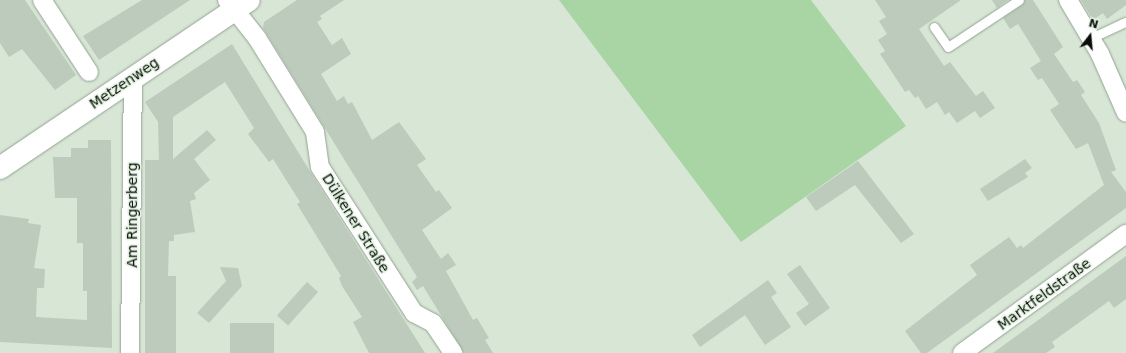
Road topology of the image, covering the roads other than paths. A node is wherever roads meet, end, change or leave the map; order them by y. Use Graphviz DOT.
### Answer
graph roads {
  1 [pos="42,0"];
  2 [pos="1019,0"];
  3 [pos="1068,0"];
  4 [pos="236,3"];
  5 [pos="1126,22"];
  6 [pos="934,27"];
  7 [pos="1091,38"];
  8 [pos="89,72"];
  9 [pos="133,77"];
  10 [pos="1126,113"];
  11 [pos="0,168"];
  12 [pos="1126,234"];
  13 [pos="130,353"];
  14 [pos="453,353"];
  15 [pos="962,353"];
  1 -- 8 [label="street"];
  2 -- 6 [label="lane"];
  3 -- 7 [label="street"];
  4 -- 9 [label="main road, Metzenweg"];
  4 -- 14 [label="street, Dülkener Straße"];
  5 -- 7 [label="lane"];
  7 -- 10 [label="street"];
  9 -- 11 [label="main road, Metzenweg"];
  9 -- 13 [label="street, Am Ringerberg"];
  12 -- 15 [label="street, Marktfeldstraße"];
}
